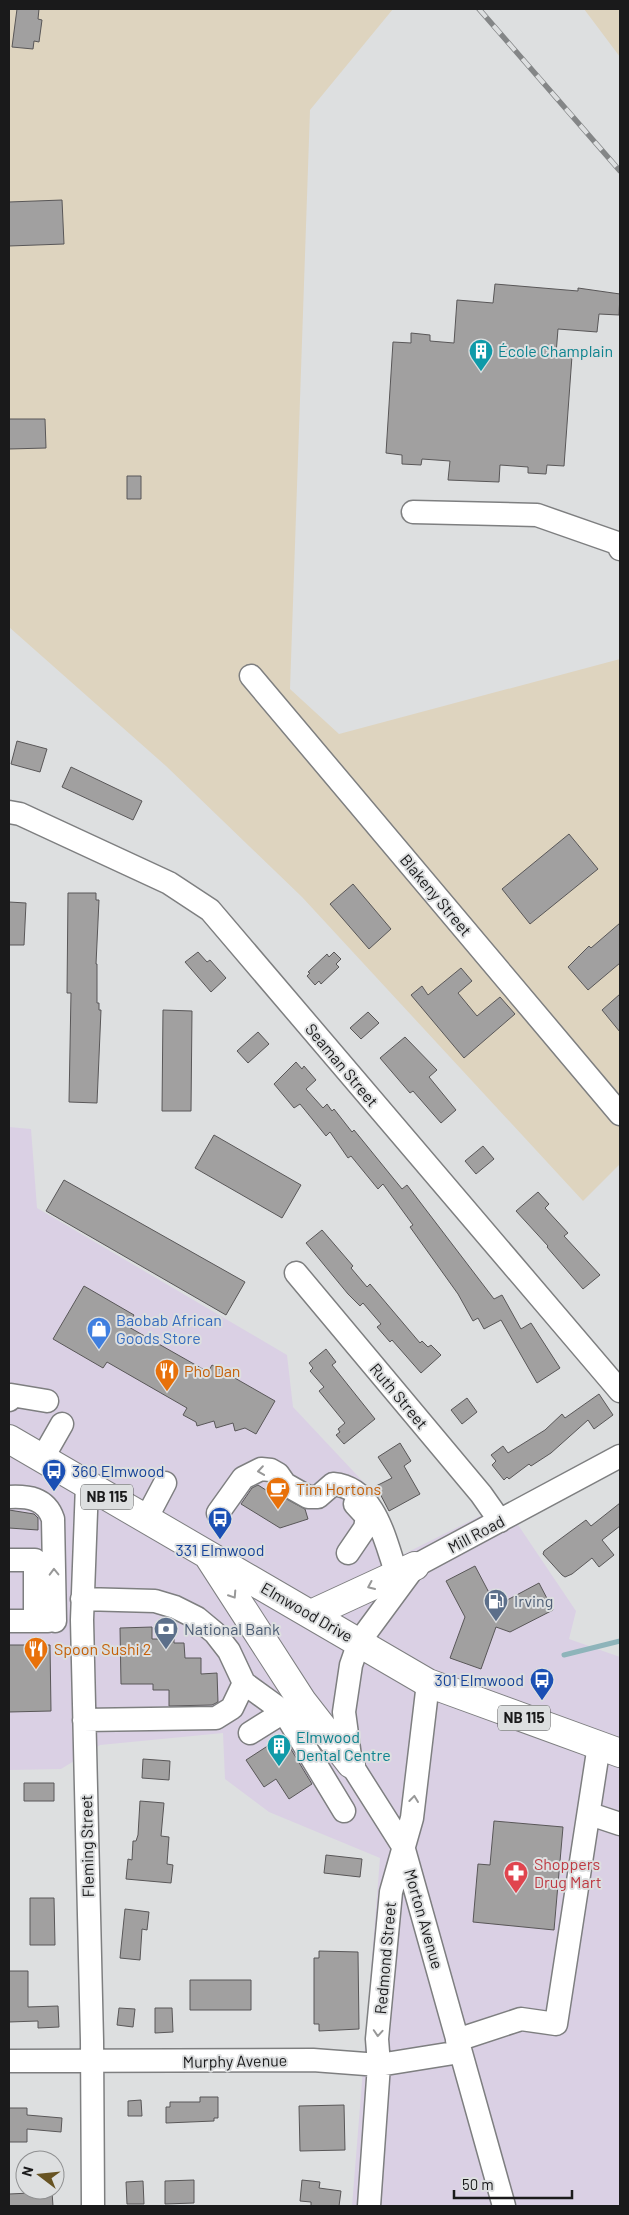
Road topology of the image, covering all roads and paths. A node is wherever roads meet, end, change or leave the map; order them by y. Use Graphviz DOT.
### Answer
graph roads {
  1 [pos="413,512"];
  2 [pos="620,549"];
  3 [pos="252,676"];
  4 [pos="9,812"];
  5 [pos="620,1114"];
  6 [pos="296,1273"];
  7 [pos="620,1391"];
  8 [pos="9,1400"];
  9 [pos="47,1401"];
  10 [pos="62,1424"];
  11 [pos="9,1439"];
  12 [pos="620,1456"];
  13 [pos="42,1459"];
  14 [pos="165,1483"];
  15 [pos="333,1484"];
  16 [pos="87,1485"];
  17 [pos="9,1497"];
  18 [pos="218,1513"];
  19 [pos="146,1519"];
  20 [pos="500,1522"];
  21 [pos="348,1553"];
  22 [pos="207,1554"];
  23 [pos="9,1560"];
  24 [pos="406,1571"];
  25 [pos="82,1610"];
  26 [pos="311,1614"];
  27 [pos="9,1621"];
  28 [pos="45,1621"];
  29 [pos="359,1642"];
  30 [pos="244,1683"];
  31 [pos="428,1683"];
  32 [pos="293,1706"];
  33 [pos="84,1720"];
  34 [pos="250,1733"];
  35 [pos="610,1749"];
  36 [pos="351,1764"];
  37 [pos="316,1797"];
  38 [pos="590,1814"];
  39 [pos="620,1824"];
  40 [pos="403,1846"];
  41 [pos="459,2046"];
  42 [pos="9,2061"];
  43 [pos="91,2062"];
  44 [pos="379,2065"];
  45 [pos="93,2206"];
  46 [pos="369,2206"];
  47 [pos="504,2206"];
  1 -- 2 [label="street"];
  3 -- 5 [label="street, Blakeny Street"];
  4 -- 7 [label="street, Seaman Street"];
  6 -- 20 [label="street, Ruth Street"];
  8 -- 9 [label="street"];
  10 -- 13 [label="street"];
  11 -- 13 [label="main road, Elmwood Drive / NB 115"];
  12 -- 20 [label="street, Mill Road"];
  13 -- 16 [label="main road, Elmwood Drive / NB 115"];
  14 -- 19 [label="street"];
  15 -- 18 [label="street, one-way"];
  15 -- 21 [label="street"];
  15 -- 24 [label="street"];
  16 -- 19 [label="main road, Elmwood Drive / NB 115"];
  16 -- 25 [label="street, Fleming Street"];
  28 -- 17 [label="street, one-way"];
  19 -- 22 [label="main road, Elmwood Drive / NB 115"];
  20 -- 24 [label="street, Mill Road"];
  22 -- 26 [label="main road, Elmwood Drive / NB 115"];
  22 -- 32 [label="main road, one-way"];
  23 -- 28 [label="street"];
  24 -- 26 [label="main road, one-way"];
  24 -- 29 [label="street, Mill Road"];
  25 -- 28 [label="street"];
  25 -- 30 [label="street"];
  25 -- 33 [label="street, Fleming Street"];
  26 -- 29 [label="main road, Elmwood Drive / NB 115"];
  27 -- 28 [label="street"];
  29 -- 31 [label="main road, Elmwood Drive / NB 115"];
  29 -- 36 [label="street, Morton Avenue"];
  30 -- 32 [label="street"];
  30 -- 33 [label="street"];
  31 -- 35 [label="main road, Elmwood Drive / NB 115"];
  40 -- 31 [label="street, Redmond Street, one-way"];
  32 -- 34 [label="street"];
  32 -- 36 [label="main road"];
  32 -- 37 [label="street"];
  33 -- 43 [label="street, Fleming Street"];
  35 -- 38 [label="street"];
  36 -- 40 [label="street, Morton Avenue"];
  38 -- 39 [label="street"];
  38 -- 41 [label="street, Murphy Avenue"];
  40 -- 41 [label="street, Morton Avenue"];
  40 -- 44 [label="street, Redmond Street, one-way"];
  41 -- 44 [label="street, Murphy Avenue"];
  41 -- 47 [label="street, Morton Avenue"];
  42 -- 43 [label="street, Murphy Avenue"];
  43 -- 44 [label="street, Murphy Avenue"];
  43 -- 45 [label="street, Fleming Street"];
  44 -- 46 [label="street, Redmond Street"];
}
